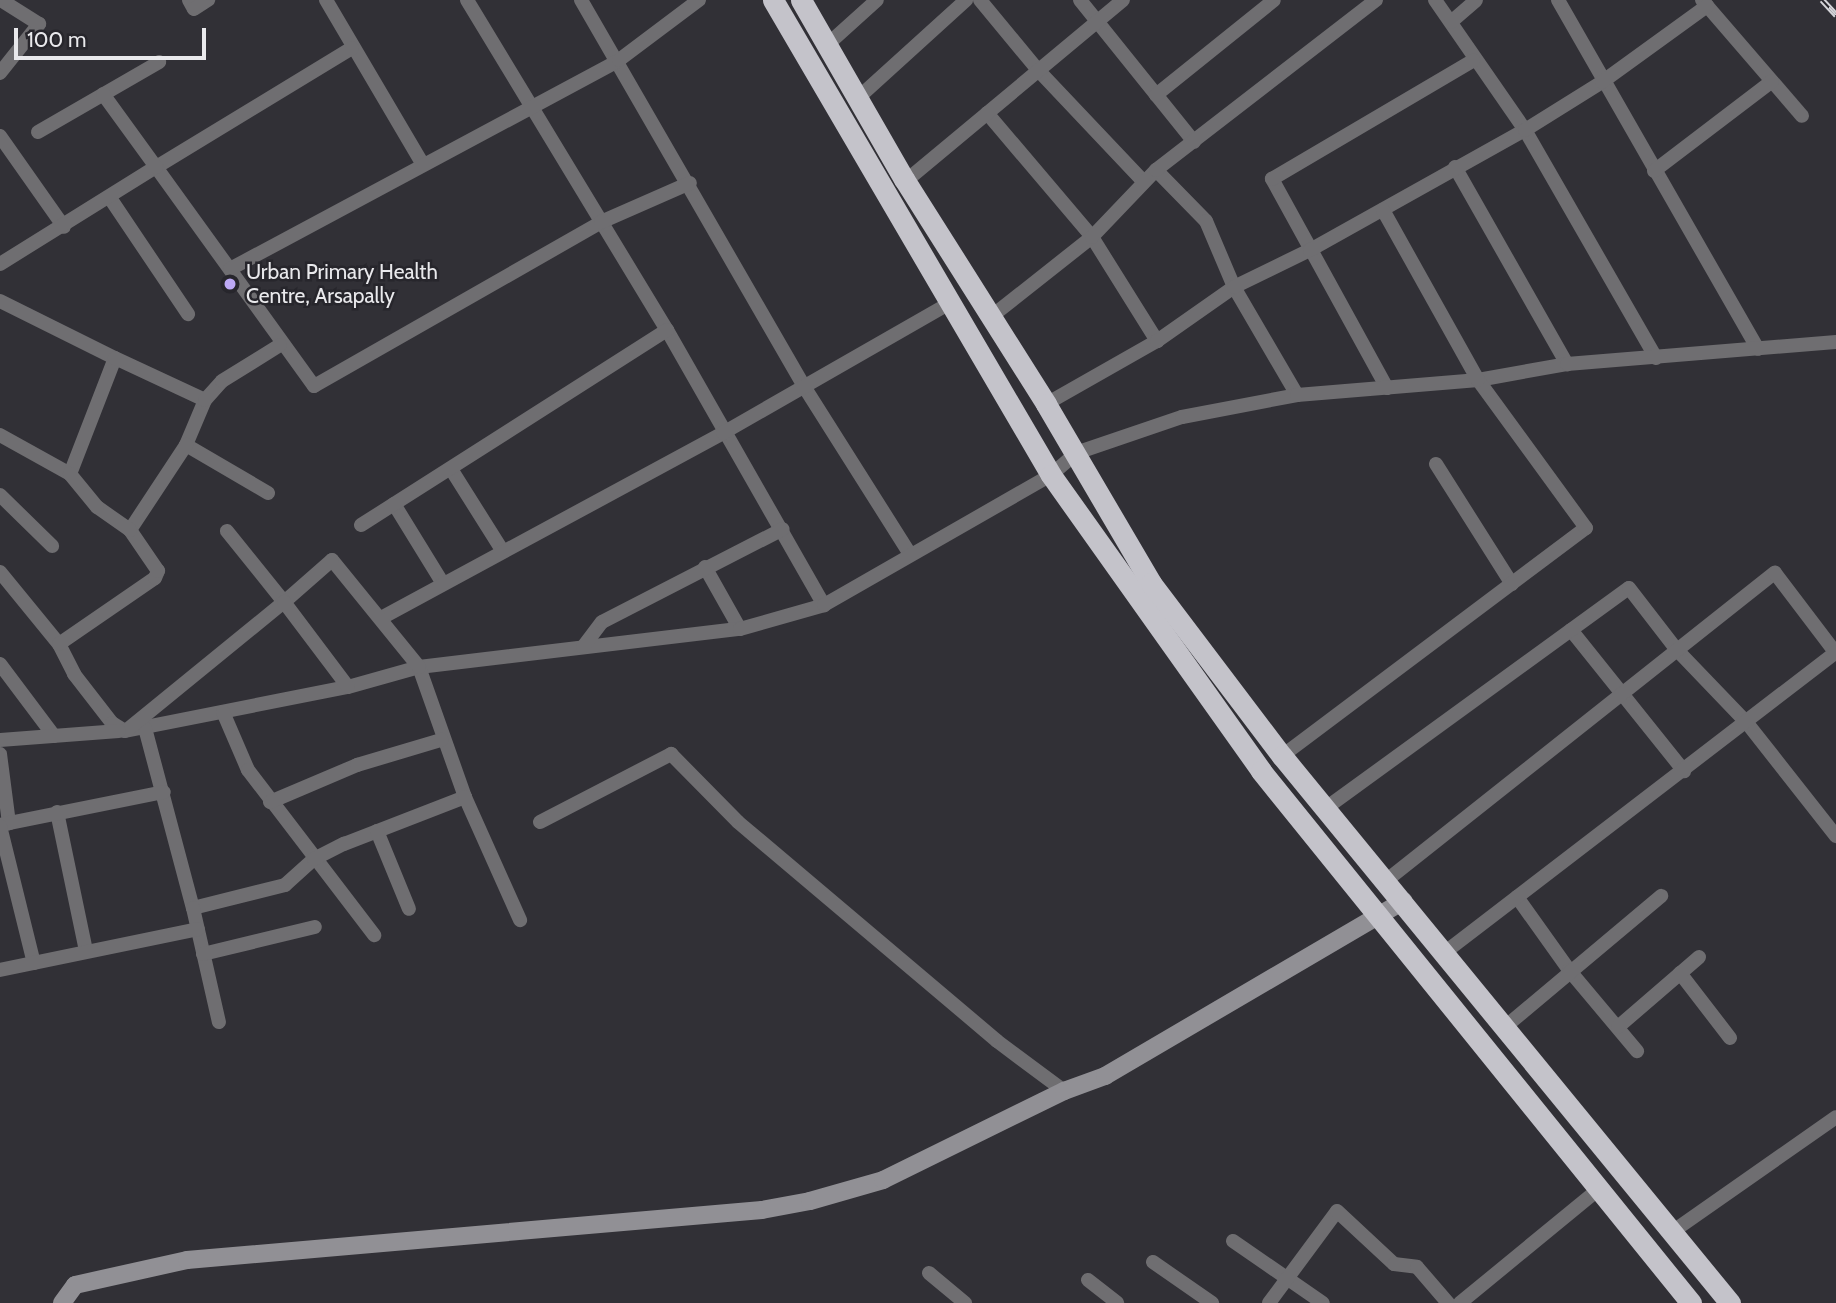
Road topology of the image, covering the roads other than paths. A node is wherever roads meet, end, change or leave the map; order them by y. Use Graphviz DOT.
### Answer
graph roads {
  1 [pos="189,0"];
  2 [pos="208,0"];
  3 [pos="326,0"];
  4 [pos="467,0"];
  5 [pos="581,0"];
  6 [pos="699,0"];
  7 [pos="774,0"];
  8 [pos="801,0"];
  9 [pos="877,0"];
  10 [pos="966,0"];
  11 [pos="980,0"];
  12 [pos="1080,0"];
  13 [pos="1123,0"];
  14 [pos="1274,0"];
  15 [pos="1376,0"];
  16 [pos="1435,0"];
  17 [pos="1476,0"];
  18 [pos="1558,0"];
  19 [pos="4,1"];
  20 [pos="1704,3"];
  21 [pos="1096,21"];
  22 [pos="1451,22"];
  23 [pos="827,46"];
  24 [pos="352,48"];
  25 [pos="619,60"];
  26 [pos="1474,60"];
  27 [pos="159,61"];
  28 [pos="1038,70"];
  29 [pos="0,73"];
  30 [pos="1602,82"];
  31 [pos="1772,82"];
  32 [pos="103,94"];
  33 [pos="1156,95"];
  34 [pos="858,98"];
  35 [pos="533,110"];
  36 [pos="987,113"];
  37 [pos="1802,116"];
  38 [pos="1525,130"];
  39 [pos="38,132"];
  40 [pos="0,136"];
  41 [pos="1194,142"];
  42 [pos="422,163"];
  43 [pos="156,167"];
  44 [pos="1455,167"];
  45 [pos="1156,170"];
  46 [pos="1654,171"];
  47 [pos="907,180"];
  48 [pos="1143,180"];
  49 [pos="690,183"];
  50 [pos="110,198"];
  51 [pos="1383,210"];
  52 [pos="601,222"];
  53 [pos="64,227"];
  54 [pos="1092,237"];
  55 [pos="1310,250"];
  56 [pos="0,264"];
  57 [pos="230,269"];
  58 [pos="1234,287"];
  59 [pos="0,301"];
  60 [pos="950,303"];
  61 [pos="188,314"];
  62 [pos="992,316"];
  63 [pos="667,330"];
  64 [pos="1157,341"];
  65 [pos="1836,342"];
  66 [pos="280,345"];
  67 [pos="1758,349"];
  68 [pos="115,358"];
  69 [pos="1656,358"];
  70 [pos="1567,364"];
  71 [pos="1478,380"];
  72 [pos="804,388"];
  73 [pos="1387,388"];
  74 [pos="1297,395"];
  75 [pos="205,400"];
  76 [pos="1046,404"];
  77 [pos="723,433"];
  78 [pos="3,441"];
  79 [pos="187,445"];
  80 [pos="1076,453"];
  81 [pos="1436,464"];
  82 [pos="451,469"];
  83 [pos="70,474"];
  84 [pos="1051,475"];
  85 [pos="268,493"];
  86 [pos="0,495"];
  87 [pos="394,504"];
  88 [pos="361,524"];
  89 [pos="783,529"];
  90 [pos="130,530"];
  91 [pos="227,531"];
  92 [pos="52,546"];
  93 [pos="502,550"];
  94 [pos="910,554"];
  95 [pos="705,567"];
  96 [pos="0,572"];
  97 [pos="442,582"];
  98 [pos="1512,584"];
  99 [pos="284,602"];
  100 [pos="824,604"];
  101 [pos="383,617"];
  102 [pos="740,629"];
  103 [pos="1571,630"];
  104 [pos="59,644"];
  105 [pos="583,647"];
  106 [pos="1677,650"];
  107 [pos="1836,652"];
  108 [pos="0,664"];
  109 [pos="419,667"];
  110 [pos="348,687"];
  111 [pos="1621,697"];
  112 [pos="223,712"];
  113 [pos="1747,723"];
  114 [pos="145,728"];
  115 [pos="122,731"];
  116 [pos="54,736"];
  117 [pos="0,740"];
  118 [pos="442,740"];
  119 [pos="0,754"];
  120 [pos="1282,756"];
  121 [pos="1684,771"];
  122 [pos="164,792"];
  123 [pos="465,797"];
  124 [pos="270,802"];
  125 [pos="1326,808"];
  126 [pos="57,812"];
  127 [pos="540,821"];
  128 [pos="3,825"];
  129 [pos="377,831"];
  130 [pos="1836,836"];
  131 [pos="314,859"];
  132 [pos="1387,880"];
  133 [pos="1661,896"];
  134 [pos="1517,897"];
  135 [pos="1403,901"];
  136 [pos="193,908"];
  137 [pos="409,909"];
  138 [pos="1377,914"];
  139 [pos="520,920"];
  140 [pos="315,927"];
  141 [pos="198,929"];
  142 [pos="374,935"];
  143 [pos="86,951"];
  144 [pos="1444,953"];
  145 [pos="203,954"];
  146 [pos="1699,957"];
  147 [pos="34,963"];
  148 [pos="0,970"];
  149 [pos="1569,970"];
  150 [pos="1680,974"];
  151 [pos="219,1022"];
  152 [pos="1505,1027"];
  153 [pos="1618,1027"];
  154 [pos="1730,1038"];
  155 [pos="1637,1051"];
  156 [pos="1064,1091"];
  157 [pos="1836,1117"];
  158 [pos="1601,1186"];
  159 [pos="1672,1232"];
  160 [pos="1233,1241"];
  161 [pos="1153,1262"];
  162 [pos="929,1273"];
  163 [pos="1287,1276"];
  164 [pos="1088,1280"];
  165 [pos="1686,1301"];
  166 [pos="62,1303"];
  167 [pos="965,1303"];
  168 [pos="1117,1303"];
  169 [pos="1212,1303"];
  170 [pos="1269,1303"];
  171 [pos="1323,1303"];
  172 [pos="1448,1303"];
  173 [pos="1461,1303"];
  174 [pos="1730,1303"];
  1 -- 2 [label="street"];
  3 -- 24 [label="street"];
  4 -- 35 [label="street"];
  5 -- 25 [label="street"];
  6 -- 25 [label="street"];
  7 -- 60 [label="highway"];
  8 -- 23 [label="highway"];
  9 -- 23 [label="street"];
  10 -- 34 [label="street"];
  11 -- 28 [label="street"];
  12 -- 21 [label="street"];
  13 -- 21 [label="street"];
  14 -- 33 [label="street"];
  15 -- 41 [label="street"];
  16 -- 22 [label="street"];
  17 -- 22 [label="street"];
  18 -- 30 [label="street"];
  19 -- 29 [label="street"];
  20 -- 30 [label="street"];
  20 -- 31 [label="street"];
  21 -- 28 [label="street"];
  21 -- 33 [label="street"];
  22 -- 26 [label="street"];
  23 -- 34 [label="highway"];
  24 -- 42 [label="street"];
  24 -- 43 [label="street"];
  25 -- 35 [label="street"];
  25 -- 49 [label="street"];
  26 -- 38 [label="street"];
  26 -- 55 [label="street"];
  27 -- 32 [label="street"];
  28 -- 36 [label="street"];
  28 -- 48 [label="street"];
  30 -- 38 [label="street"];
  30 -- 46 [label="street"];
  31 -- 37 [label="street"];
  31 -- 46 [label="street"];
  32 -- 39 [label="street"];
  32 -- 43 [label="street"];
  33 -- 41 [label="street"];
  34 -- 47 [label="highway"];
  35 -- 42 [label="street"];
  35 -- 52 [label="street"];
  36 -- 47 [label="street"];
  36 -- 54 [label="street"];
  38 -- 44 [label="street"];
  38 -- 69 [label="street"];
  40 -- 53 [label="street"];
  41 -- 45 [label="street"];
  42 -- 57 [label="street"];
  43 -- 50 [label="street"];
  43 -- 57 [label="street"];
  44 -- 51 [label="street"];
  44 -- 70 [label="street"];
  45 -- 48 [label="street"];
  45 -- 58 [label="street"];
  46 -- 67 [label="street"];
  47 -- 62 [label="highway"];
  48 -- 54 [label="street"];
  49 -- 52 [label="street"];
  49 -- 72 [label="street"];
  50 -- 53 [label="street"];
  50 -- 61 [label="street"];
  51 -- 55 [label="street"];
  51 -- 71 [label="street"];
  52 -- 63 [label="street"];
  52 -- 66 [label="street"];
  53 -- 56 [label="street"];
  54 -- 62 [label="street"];
  54 -- 64 [label="street"];
  55 -- 58 [label="street"];
  55 -- 73 [label="street"];
  57 -- 66 [label="street"];
  58 -- 64 [label="street"];
  58 -- 74 [label="street"];
  59 -- 68 [label="street"];
  60 -- 72 [label="street"];
  60 -- 84 [label="highway"];
  62 -- 76 [label="highway"];
  63 -- 77 [label="street"];
  63 -- 82 [label="street"];
  64 -- 76 [label="street"];
  65 -- 67 [label="street"];
  66 -- 75 [label="street"];
  67 -- 69 [label="street"];
  68 -- 75 [label="street"];
  68 -- 83 [label="street"];
  69 -- 70 [label="street"];
  70 -- 71 [label="street"];
  71 -- 73 [label="street"];
  71 -- 98 [label="street"];
  72 -- 77 [label="street"];
  72 -- 94 [label="street"];
  73 -- 74 [label="street"];
  74 -- 80 [label="street"];
  75 -- 79 [label="street"];
  76 -- 80 [label="highway"];
  77 -- 89 [label="street"];
  77 -- 93 [label="street"];
  78 -- 83 [label="street"];
  79 -- 85 [label="street"];
  79 -- 90 [label="street"];
  80 -- 84 [label="street"];
  80 -- 120 [label="highway"];
  81 -- 98 [label="street"];
  82 -- 87 [label="street"];
  82 -- 93 [label="street"];
  83 -- 90 [label="street"];
  84 -- 94 [label="street"];
  84 -- 138 [label="highway"];
  86 -- 92 [label="street"];
  87 -- 88 [label="street"];
  87 -- 97 [label="street"];
  89 -- 95 [label="street"];
  89 -- 100 [label="street"];
  90 -- 104 [label="street"];
  91 -- 99 [label="street"];
  93 -- 97 [label="street"];
  94 -- 100 [label="street"];
  95 -- 102 [label="street"];
  95 -- 105 [label="street"];
  96 -- 104 [label="street"];
  97 -- 101 [label="street"];
  98 -- 120 [label="street"];
  99 -- 101 [label="street"];
  99 -- 110 [label="street"];
  99 -- 115 [label="street"];
  100 -- 102 [label="street"];
  101 -- 109 [label="street"];
  102 -- 105 [label="street"];
  103 -- 106 [label="street"];
  103 -- 111 [label="street"];
  103 -- 125 [label="street"];
  104 -- 115 [label="street"];
  105 -- 109 [label="street"];
  106 -- 107 [label="street"];
  106 -- 111 [label="street"];
  106 -- 113 [label="street"];
  107 -- 113 [label="street"];
  108 -- 116 [label="street"];
  109 -- 110 [label="street"];
  109 -- 118 [label="street"];
  110 -- 112 [label="street"];
  111 -- 121 [label="street"];
  111 -- 132 [label="street"];
  112 -- 114 [label="street"];
  112 -- 124 [label="street"];
  113 -- 121 [label="street"];
  113 -- 130 [label="street"];
  114 -- 115 [label="street"];
  114 -- 122 [label="street"];
  115 -- 116 [label="street"];
  116 -- 117 [label="street"];
  118 -- 123 [label="street"];
  118 -- 124 [label="street"];
  119 -- 128 [label="street"];
  120 -- 125 [label="highway"];
  121 -- 134 [label="street"];
  122 -- 126 [label="street"];
  122 -- 136 [label="street"];
  123 -- 129 [label="street"];
  123 -- 139 [label="street"];
  124 -- 131 [label="street"];
  125 -- 132 [label="highway"];
  126 -- 128 [label="street"];
  126 -- 143 [label="street"];
  127 -- 156 [label="street"];
  128 -- 147 [label="street"];
  129 -- 131 [label="street"];
  129 -- 137 [label="street"];
  131 -- 136 [label="street"];
  131 -- 142 [label="street"];
  132 -- 135 [label="highway"];
  133 -- 149 [label="street"];
  134 -- 144 [label="street"];
  134 -- 149 [label="street"];
  135 -- 138 [label="street"];
  135 -- 144 [label="highway"];
  136 -- 141 [label="street"];
  138 -- 156 [label="street"];
  138 -- 158 [label="highway"];
  140 -- 145 [label="street"];
  141 -- 143 [label="street"];
  141 -- 145 [label="street"];
  143 -- 147 [label="street"];
  144 -- 152 [label="highway"];
  145 -- 151 [label="street"];
  146 -- 150 [label="street"];
  147 -- 148 [label="street"];
  149 -- 152 [label="street"];
  149 -- 153 [label="street"];
  150 -- 153 [label="street"];
  150 -- 154 [label="street"];
  152 -- 159 [label="highway"];
  153 -- 155 [label="street"];
  156 -- 166 [label="street"];
  157 -- 159 [label="street"];
  158 -- 165 [label="highway"];
  158 -- 173 [label="street"];
  159 -- 174 [label="highway"];
  160 -- 163 [label="street"];
  161 -- 169 [label="street"];
  162 -- 167 [label="street"];
  163 -- 170 [label="street"];
  163 -- 171 [label="street"];
  163 -- 172 [label="street"];
  164 -- 168 [label="street"];
}
